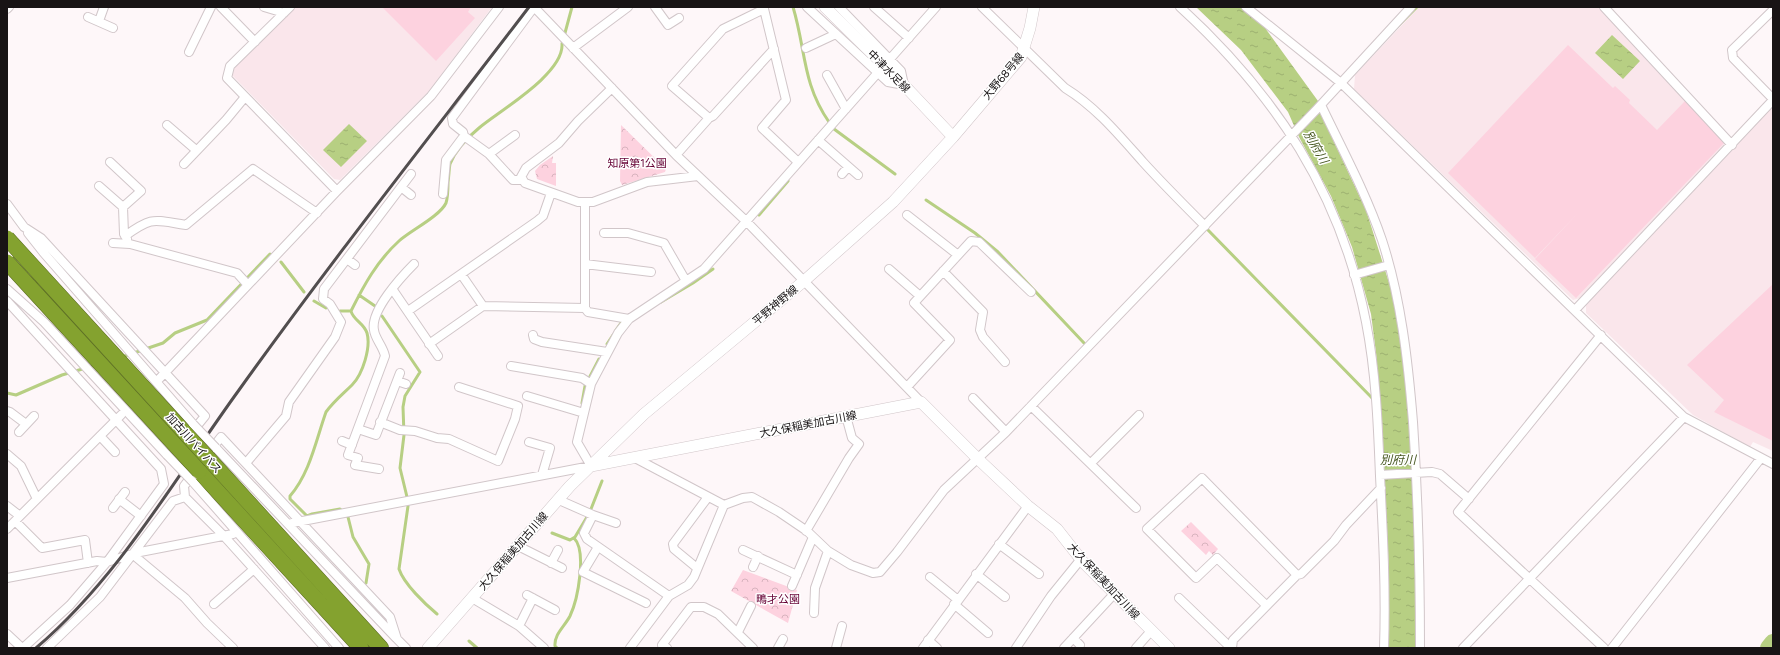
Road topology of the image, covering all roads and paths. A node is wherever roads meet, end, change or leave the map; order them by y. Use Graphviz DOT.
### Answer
graph roads {
  1 [pos="104,7"];
  2 [pos="211,7"];
  3 [pos="221,7"];
  4 [pos="264,7"];
  5 [pos="499,7"];
  6 [pos="534,7"];
  7 [pos="628,7"];
  8 [pos="655,7"];
  9 [pos="808,7"];
  10 [pos="824,7"];
  11 [pos="839,7"];
  12 [pos="874,7"];
  13 [pos="936,7"];
  14 [pos="982,7"];
  15 [pos="1034,7"];
  16 [pos="1180,7"];
  17 [pos="1246,7"];
  18 [pos="1411,7"];
  19 [pos="1604,7"];
  20 [pos="287,10"];
  21 [pos="618,10"];
  22 [pos="1773,10"];
  23 [pos="88,16"];
  24 [pos="679,18"];
  25 [pos="99,21"];
  26 [pos="113,28"];
  27 [pos="836,34"];
  28 [pos="909,38"];
  29 [pos="255,42"];
  30 [pos="573,48"];
  31 [pos="806,48"];
  32 [pos="774,49"];
  33 [pos="1025,49"];
  34 [pos="189,52"];
  35 [pos="884,66"];
  36 [pos="827,75"];
  37 [pos="1341,82"];
  38 [pos="612,88"];
  39 [pos="245,97"];
  40 [pos="1773,100"];
  41 [pos="1319,107"];
  42 [pos="846,109"];
  43 [pos="709,118"];
  44 [pos="167,125"];
  45 [pos="1292,134"];
  46 [pos="515,135"];
  47 [pos="464,136"];
  48 [pos="953,137"];
  49 [pos="818,140"];
  50 [pos="1732,145"];
  51 [pos="196,150"];
  52 [pos="489,154"];
  53 [pos="676,155"];
  54 [pos="110,162"];
  55 [pos="798,162"];
  56 [pos="184,164"];
  57 [pos="848,167"];
  58 [pos="411,174"];
  59 [pos="842,174"];
  60 [pos="858,175"];
  61 [pos="698,176"];
  62 [pos="523,180"];
  63 [pos="99,186"];
  64 [pos="401,187"];
  65 [pos="337,191"];
  66 [pos="551,193"];
  67 [pos="443,194"];
  68 [pos="411,195"];
  69 [pos="585,202"];
  70 [pos="7,204"];
  71 [pos="123,207"];
  72 [pos="317,213"];
  73 [pos="907,214"];
  74 [pos="747,222"];
  75 [pos="1205,226"];
  76 [pos="24,227"];
  77 [pos="7,232"];
  78 [pos="604,232"];
  79 [pos="125,236"];
  80 [pos="12,243"];
  81 [pos="113,243"];
  82 [pos="130,244"];
  83 [pos="958,255"];
  84 [pos="347,259"];
  85 [pos="7,262"];
  86 [pos="414,264"];
  87 [pos="585,264"];
  88 [pos="1389,265"];
  89 [pos="355,266"];
  90 [pos="889,269"];
  91 [pos="7,270"];
  92 [pos="943,271"];
  93 [pos="651,272"];
  94 [pos="461,274"];
  95 [pos="1354,275"];
  96 [pos="686,281"];
  97 [pos="804,281"];
  98 [pos="248,284"];
  99 [pos="7,288"];
  100 [pos="392,290"];
  101 [pos="34,292"];
  102 [pos="1031,292"];
  103 [pos="920,296"];
  104 [pos="7,301"];
  105 [pos="483,306"];
  106 [pos="585,308"];
  107 [pos="1576,310"];
  108 [pos="11,311"];
  109 [pos="408,311"];
  110 [pos="629,318"];
  111 [pos="533,335"];
  112 [pos="1601,335"];
  113 [pos="429,344"];
  114 [pos="607,352"];
  115 [pos="438,356"];
  116 [pos="1005,362"];
  117 [pos="511,366"];
  118 [pos="162,376"];
  119 [pos="589,382"];
  120 [pos="406,384"];
  121 [pos="459,387"];
  122 [pos="907,387"];
  123 [pos="527,396"];
  124 [pos="973,398"];
  125 [pos="921,402"];
  126 [pos="1031,406"];
  127 [pos="7,411"];
  128 [pos="584,413"];
  129 [pos="34,416"];
  130 [pos="846,416"];
  131 [pos="1139,416"];
  132 [pos="1684,417"];
  133 [pos="119,418"];
  134 [pos="380,422"];
  135 [pos="26,424"];
  136 [pos="358,429"];
  137 [pos="19,432"];
  138 [pos="1006,432"];
  139 [pos="100,436"];
  140 [pos="342,441"];
  141 [pos="529,442"];
  142 [pos="352,445"];
  143 [pos="115,452"];
  144 [pos="7,454"];
  145 [pos="212,454"];
  146 [pos="635,458"];
  147 [pos="1761,458"];
  148 [pos="978,459"];
  149 [pos="246,463"];
  150 [pos="1091,464"];
  151 [pos="1773,464"];
  152 [pos="591,466"];
  153 [pos="161,469"];
  154 [pos="379,469"];
  155 [pos="1417,474"];
  156 [pos="542,475"];
  157 [pos="1380,475"];
  158 [pos="196,476"];
  159 [pos="1381,488"];
  160 [pos="124,492"];
  161 [pos="185,497"];
  162 [pos="708,497"];
  163 [pos="1469,498"];
  164 [pos="37,499"];
  165 [pos="119,499"];
  166 [pos="559,500"];
  167 [pos="724,505"];
  168 [pos="7,506"];
  169 [pos="1028,506"];
  170 [pos="113,508"];
  171 [pos="1136,508"];
  172 [pos="593,515"];
  173 [pos="141,516"];
  174 [pos="18,519"];
  175 [pos="301,522"];
  176 [pos="292,523"];
  177 [pos="616,523"];
  178 [pos="7,529"];
  179 [pos="806,531"];
  180 [pos="233,534"];
  181 [pos="223,535"];
  182 [pos="813,537"];
  183 [pos="999,544"];
  184 [pos="518,546"];
  185 [pos="598,546"];
  186 [pos="558,550"];
  187 [pos="743,550"];
  188 [pos="828,551"];
  189 [pos="136,556"];
  190 [pos="758,556"];
  191 [pos="1081,559"];
  192 [pos="107,562"];
  193 [pos="88,563"];
  194 [pos="551,563"];
  195 [pos="753,567"];
  196 [pos="562,568"];
  197 [pos="697,568"];
  198 [pos="254,569"];
  199 [pos="797,574"];
  200 [pos="976,574"];
  201 [pos="1039,574"];
  202 [pos="1298,576"];
  203 [pos="7,578"];
  204 [pos="930,578"];
  205 [pos="1530,578"];
  206 [pos="792,586"];
  207 [pos="1114,594"];
  208 [pos="669,596"];
  209 [pos="1005,597"];
  210 [pos="472,598"];
  211 [pos="1179,598"];
  212 [pos="646,602"];
  213 [pos="956,602"];
  214 [pos="214,604"];
  215 [pos="1266,605"];
  216 [pos="751,606"];
  217 [pos="555,610"];
  218 [pos="814,613"];
  219 [pos="519,626"];
  220 [pos="842,626"];
  221 [pos="1151,631"];
  222 [pos="738,632"];
  223 [pos="988,633"];
  224 [pos="7,634"];
  225 [pos="1073,638"];
  226 [pos="397,639"];
  227 [pos="783,639"];
  228 [pos="928,640"];
  229 [pos="1080,645"];
  230 [pos="22,648"];
  231 [pos="47,648"];
  232 [pos="233,648"];
  233 [pos="325,648"];
  234 [pos="339,648"];
  235 [pos="361,648"];
  236 [pos="381,648"];
  237 [pos="406,648"];
  238 [pos="428,648"];
  239 [pos="544,648"];
  240 [pos="630,648"];
  241 [pos="667,648"];
  242 [pos="753,648"];
  243 [pos="778,648"];
  244 [pos="836,648"];
  245 [pos="923,648"];
  246 [pos="937,648"];
  247 [pos="1016,648"];
  248 [pos="1064,648"];
  249 [pos="1136,648"];
  250 [pos="1169,648"];
  251 [pos="1232,648"];
  252 [pos="1384,648"];
  253 [pos="1420,648"];
  254 [pos="1463,648"];
  255 [pos="1604,648"];
  256 [pos="1612,648"];
  1 -- 25 [label="street"];
  2 -- 34 [label="street"];
  3 -- 29 [label="street"];
  4 -- 20 [label="street"];
  5 -- 65 [label="street"];
  6 -- 30 [label="street"];
  6 -- 47 [label="street"];
  7 -- 21 [label="street"];
  8 -- 24 [label="street"];
  9 -- 27 [label="street"];
  10 -- 35 [label="main road, 中津水足線"];
  11 -- 35 [label="street"];
  12 -- 28 [label="street"];
  13 -- 28 [label="street"];
  14 -- 33 [label="street"];
  15 -- 33 [label="main road, 大野68号線"];
  16 -- 45 [label="street"];
  17 -- 37 [label="street"];
  18 -- 37 [label="street"];
  19 -- 50 [label="street"];
  20 -- 29 [label="street"];
  21 -- 30 [label="street"];
  22 -- 40 [label="street"];
  23 -- 25 [label="street"];
  25 -- 26 [label="street"];
  27 -- 31 [label="street"];
  27 -- 35 [label="street"];
  28 -- 35 [label="street"];
  29 -- 39 [label="street"];
  30 -- 38 [label="street"];
  32 -- 43 [label="street"];
  32 -- 43 [label="street"];
  32 -- 55 [label="street"];
  33 -- 48 [label="main road, 大野68号線"];
  33 -- 75 [label="street"];
  35 -- 42 [label="street"];
  35 -- 48 [label="main road, 中津水足線"];
  36 -- 42 [label="street"];
  37 -- 41 [label="street"];
  37 -- 107 [label="street"];
  38 -- 53 [label="street"];
  38 -- 62 [label="street"];
  39 -- 51 [label="street"];
  39 -- 65 [label="street"];
  40 -- 50 [label="street"];
  41 -- 45 [label="street"];
  41 -- 88 [label="street"];
  42 -- 49 [label="street"];
  43 -- 53 [label="street"];
  44 -- 51 [label="street"];
  45 -- 75 [label="street"];
  45 -- 95 [label="street"];
  46 -- 52 [label="street"];
  47 -- 52 [label="street"];
  47 -- 67 [label="street"];
  48 -- 97 [label="main road, 平野神野線"];
  49 -- 55 [label="street"];
  49 -- 57 [label="street"];
  50 -- 107 [label="street"];
  51 -- 56 [label="street"];
  52 -- 62 [label="street"];
  53 -- 61 [label="street"];
  54 -- 71 [label="street"];
  55 -- 74 [label="street"];
  57 -- 59 [label="street"];
  57 -- 60 [label="street"];
  58 -- 64 [label="street"];
  61 -- 69 [label="street"];
  61 -- 74 [label="street"];
  62 -- 66 [label="street"];
  63 -- 71 [label="street"];
  64 -- 68 [label="street"];
  64 -- 84 [label="street"];
  65 -- 72 [label="street"];
  66 -- 69 [label="street"];
  66 -- 94 [label="street"];
  69 -- 87 [label="street"];
  70 -- 76 [label="street"];
  71 -- 79 [label="street"];
  72 -- 79 [label="street"];
  72 -- 98 [label="street"];
  73 -- 83 [label="street"];
  74 -- 96 [label="street"];
  74 -- 97 [label="street"];
  75 -- 126 [label="street"];
  76 -- 118 [label="street"];
  76 -- 145 [label="street, bridge"];
  77 -- 80 [label="highway, 加古川バイパス, bridge"];
  78 -- 96 [label="street"];
  79 -- 82 [label="street"];
  80 -- 145 [label="highway, 加古川バイパス, bridge"];
  81 -- 82 [label="street"];
  82 -- 98 [label="street"];
  83 -- 92 [label="street"];
  83 -- 102 [label="street"];
  84 -- 89 [label="street"];
  84 -- 149 [label="street"];
  85 -- 101 [label="highway, 加古川バイパス, bridge"];
  86 -- 100 [label="street"];
  87 -- 93 [label="street"];
  87 -- 106 [label="street"];
  88 -- 95 [label="street"];
  88 -- 155 [label="street"];
  90 -- 103 [label="street"];
  91 -- 101 [label="highway, bridge"];
  92 -- 103 [label="street"];
  92 -- 116 [label="street"];
  94 -- 105 [label="street"];
  94 -- 109 [label="street"];
  95 -- 157 [label="street"];
  96 -- 110 [label="street"];
  97 -- 122 [label="street"];
  97 -- 152 [label="main road, 平野神野線"];
  98 -- 118 [label="street"];
  99 -- 158 [label="street, bridge"];
  100 -- 109 [label="street"];
  100 -- 136 [label="street"];
  101 -- 158 [label="highway, 加古川バイパス, bridge"];
  103 -- 122 [label="street"];
  104 -- 108 [label="street"];
  105 -- 106 [label="street"];
  105 -- 113 [label="street"];
  106 -- 110 [label="street"];
  107 -- 112 [label="street"];
  108 -- 133 [label="street"];
  109 -- 113 [label="street"];
  110 -- 114 [label="street"];
  111 -- 114 [label="street"];
  112 -- 132 [label="street"];
  112 -- 163 [label="street"];
  113 -- 115 [label="street"];
  114 -- 119 [label="street"];
  117 -- 119 [label="street"];
  118 -- 153 [label="street"];
  119 -- 128 [label="street"];
  120 -- 134 [label="street"];
  121 -- 134 [label="street"];
  122 -- 125 [label="street"];
  123 -- 128 [label="street"];
  124 -- 138 [label="street"];
  125 -- 130 [label="main road, 大久保稲美加古川線"];
  125 -- 148 [label="main road, 大久保稲美加古川線"];
  126 -- 138 [label="street"];
  126 -- 150 [label="street"];
  127 -- 135 [label="street"];
  128 -- 152 [label="street"];
  129 -- 135 [label="street"];
  130 -- 146 [label="main road, 大久保稲美加古川線"];
  130 -- 179 [label="street"];
  131 -- 150 [label="street"];
  132 -- 147 [label="street"];
  132 -- 205 [label="street"];
  133 -- 139 [label="street"];
  133 -- 153 [label="street"];
  134 -- 136 [label="street"];
  135 -- 137 [label="street"];
  136 -- 142 [label="street"];
  138 -- 148 [label="street"];
  139 -- 143 [label="street"];
  139 -- 164 [label="street"];
  140 -- 142 [label="street"];
  141 -- 156 [label="street"];
  142 -- 154 [label="street"];
  144 -- 164 [label="street"];
  145 -- 226 [label="street"];
  145 -- 236 [label="highway, 加古川バイパス"];
  146 -- 152 [label="main road, 大久保稲美加古川線"];
  146 -- 162 [label="street"];
  147 -- 151 [label="street"];
  147 -- 256 [label="street"];
  148 -- 169 [label="main road, 大久保稲美加古川線"];
  148 -- 188 [label="street"];
  149 -- 161 [label="street"];
  149 -- 175 [label="street"];
  150 -- 171 [label="street"];
  152 -- 156 [label="street"];
  152 -- 166 [label="main road, 大久保稲美加古川線"];
  153 -- 173 [label="street"];
  155 -- 157 [label="street"];
  155 -- 163 [label="street"];
  155 -- 253 [label="street"];
  156 -- 175 [label="street"];
  157 -- 159 [label="street"];
  158 -- 234 [label="street"];
  158 -- 235 [label="highway, 加古川バイパス"];
  159 -- 202 [label="street"];
  159 -- 252 [label="street"];
  160 -- 165 [label="street"];
  161 -- 181 [label="street"];
  161 -- 189 [label="street"];
  162 -- 167 [label="street"];
  162 -- 197 [label="street"];
  163 -- 205 [label="street"];
  164 -- 174 [label="street"];
  165 -- 170 [label="street"];
  165 -- 173 [label="street"];
  166 -- 172 [label="street"];
  166 -- 184 [label="main road, 大久保稲美加古川線"];
  167 -- 179 [label="street"];
  167 -- 197 [label="street"];
  168 -- 174 [label="street"];
  169 -- 183 [label="street"];
  169 -- 191 [label="main road, 大久保稲美加古川線"];
  172 -- 177 [label="street"];
  172 -- 185 [label="street"];
  173 -- 192 [label="street"];
  174 -- 178 [label="street"];
  174 -- 193 [label="street"];
  175 -- 176 [label="street"];
  175 -- 226 [label="street"];
  179 -- 182 [label="street"];
  180 -- 181 [label="street"];
  181 -- 189 [label="street"];
  181 -- 198 [label="street"];
  182 -- 188 [label="street"];
  182 -- 199 [label="street"];
  183 -- 200 [label="street"];
  183 -- 201 [label="street"];
  184 -- 194 [label="street"];
  184 -- 210 [label="main road, 大久保稲美加古川線"];
  185 -- 208 [label="street"];
  185 -- 212 [label="street"];
  186 -- 194 [label="street"];
  187 -- 190 [label="street"];
  188 -- 218 [label="street"];
  189 -- 192 [label="street"];
  189 -- 231 [label="street"];
  189 -- 232 [label="street"];
  190 -- 195 [label="street"];
  190 -- 199 [label="street"];
  191 -- 207 [label="main road, 大久保稲美加古川線"];
  191 -- 247 [label="street"];
  192 -- 193 [label="street"];
  192 -- 230 [label="street"];
  193 -- 203 [label="street"];
  194 -- 196 [label="street"];
  197 -- 208 [label="street"];
  198 -- 214 [label="street"];
  198 -- 233 [label="street"];
  199 -- 206 [label="street"];
  200 -- 209 [label="street"];
  200 -- 213 [label="street"];
  202 -- 215 [label="street"];
  202 -- 215 [label="street"];
  204 -- 213 [label="street"];
  205 -- 254 [label="street"];
  205 -- 255 [label="street"];
  207 -- 221 [label="main road, 大久保稲美加古川線"];
  207 -- 225 [label="street"];
  208 -- 240 [label="street"];
  210 -- 219 [label="street"];
  210 -- 238 [label="main road, 大久保稲美加古川線"];
  211 -- 251 [label="street"];
  213 -- 223 [label="street"];
  213 -- 228 [label="street"];
  215 -- 251 [label="street"];
  216 -- 222 [label="street"];
  217 -- 219 [label="street"];
  219 -- 239 [label="street"];
  220 -- 244 [label="street"];
  221 -- 249 [label="street"];
  221 -- 250 [label="main road, 大久保稲美加古川線"];
  222 -- 241 [label="street"];
  222 -- 242 [label="street"];
  224 -- 230 [label="street"];
  225 -- 229 [label="street"];
  225 -- 248 [label="street"];
  226 -- 237 [label="street"];
  227 -- 243 [label="street"];
  228 -- 245 [label="street"];
  228 -- 246 [label="street"];
}
